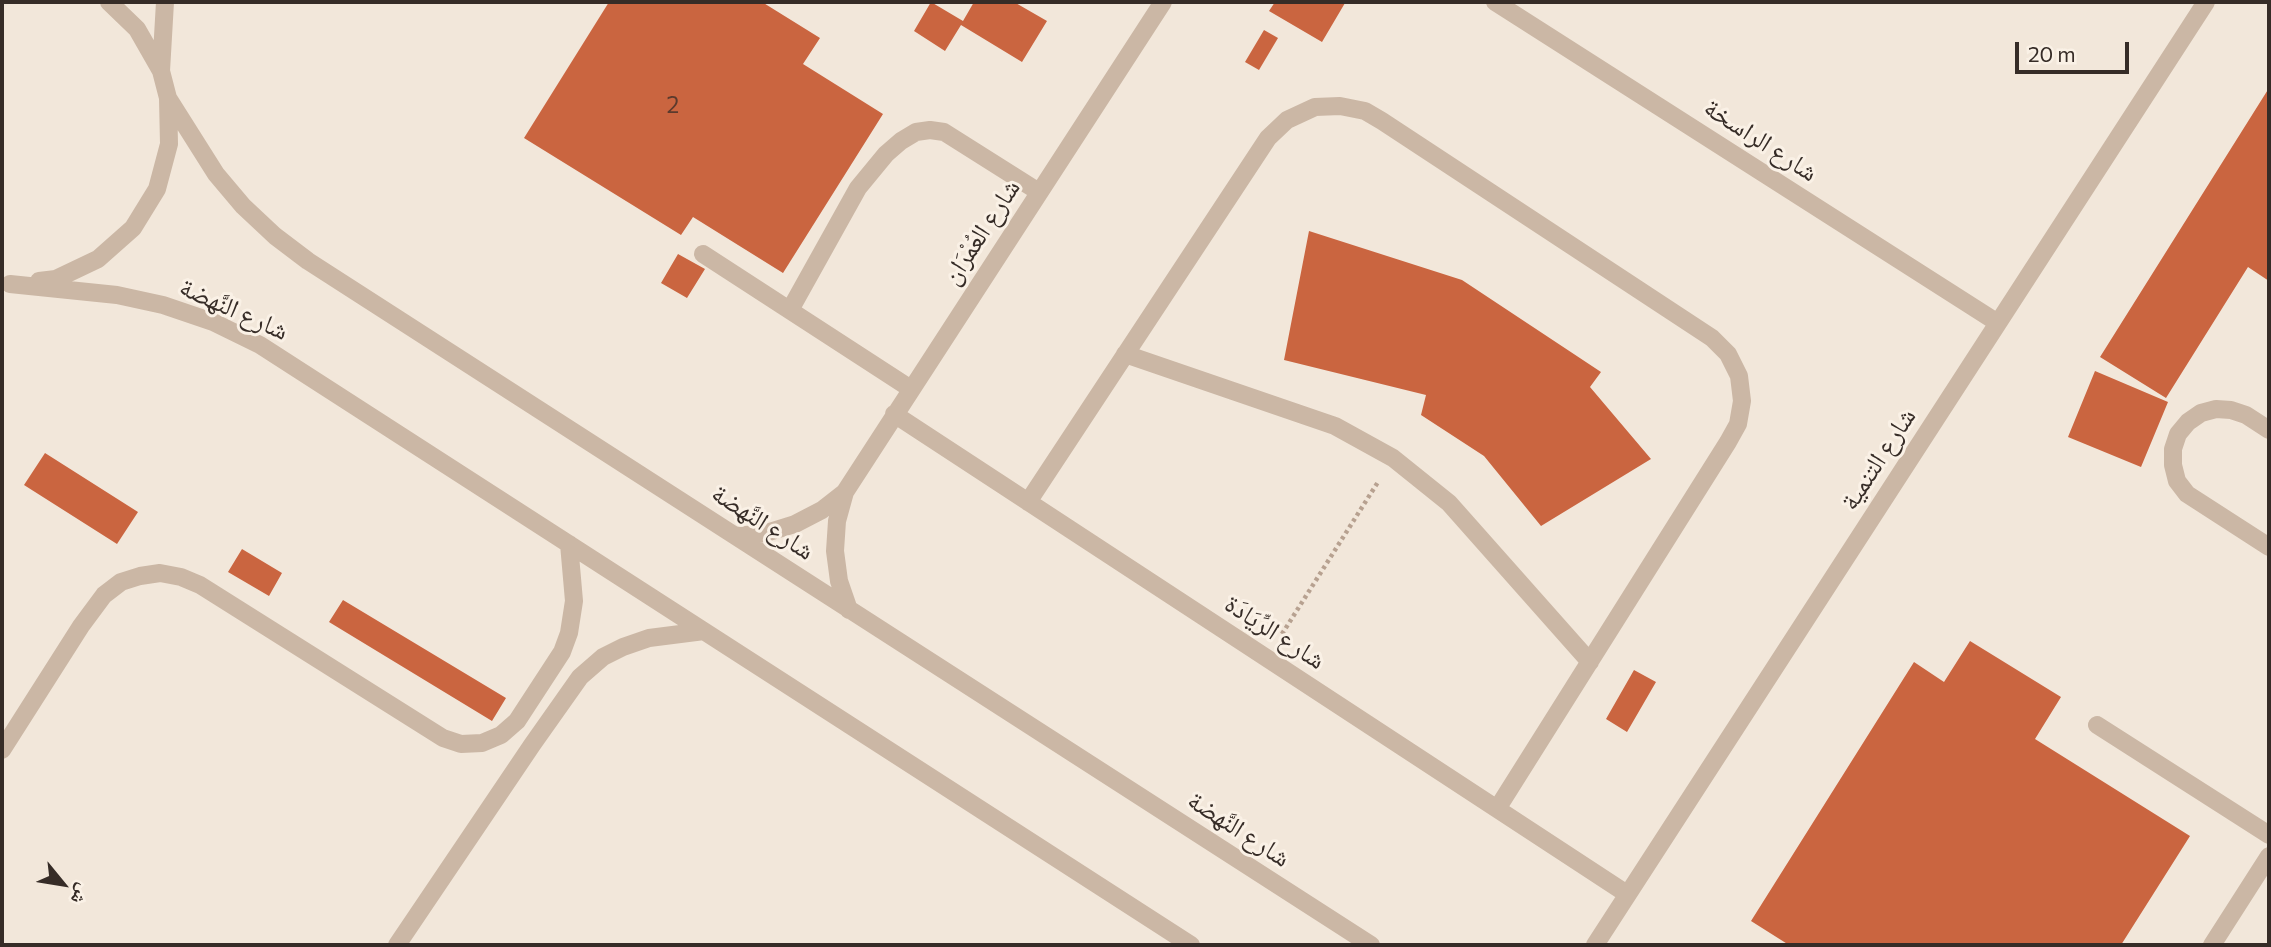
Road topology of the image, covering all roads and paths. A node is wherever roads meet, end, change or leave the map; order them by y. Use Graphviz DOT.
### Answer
graph roads {
  1 [pos="109,2"];
  2 [pos="165,2"];
  3 [pos="1163,2"];
  4 [pos="1495,2"];
  5 [pos="2206,2"];
  6 [pos="161,71"];
  7 [pos="168,98"];
  8 [pos="1039,192"];
  9 [pos="703,254"];
  10 [pos="6,284"];
  11 [pos="790,310"];
  12 [pos="1998,323"];
  13 [pos="1125,354"];
  14 [pos="911,389"];
  15 [pos="894,414"];
  16 [pos="2269,430"];
  17 [pos="1393,457"];
  18 [pos="845,492"];
  19 [pos="1028,502"];
  20 [pos="737,536"];
  21 [pos="569,544"];
  22 [pos="2269,547"];
  23 [pos="849,610"];
  24 [pos="704,631"];
  25 [pos="1267,658"];
  26 [pos="1591,662"];
  27 [pos="533,698"];
  28 [pos="555,712"];
  29 [pos="2097,725"];
  30 [pos="2,750"];
  31 [pos="1497,809"];
  32 [pos="2269,835"];
  33 [pos="2269,856"];
  34 [pos="1627,894"];
  35 [pos="397,945"];
  36 [pos="1191,945"];
  37 [pos="1371,945"];
  38 [pos="1595,945"];
  39 [pos="2212,945"];
  1 -- 6 [label="street"];
  2 -- 6 [label="street"];
  3 -- 8 [label="street, شارع العُمْرَان"];
  4 -- 12 [label="street, شارع الراسخة"];
  5 -- 12 [label="street, شارع التنمية"];
  6 -- 7 [label="street"];
  7 -- 10 [label="street"];
  7 -- 20 [label="street, شارع النَّهضة"];
  8 -- 11 [label="street"];
  8 -- 14 [label="street, شارع العُمْرَان"];
  9 -- 11 [label="street"];
  10 -- 21 [label="street, شارع النَّهضة"];
  11 -- 14 [label="street"];
  12 -- 34 [label="street, شارع التنمية"];
  13 -- 17 [label="street"];
  13 -- 19 [label="street"];
  13 -- 26 [label="street"];
  14 -- 15 [label="street, شارع العُمْرَان"];
  15 -- 18 [label="street, شارع العُمْرَان"];
  15 -- 19 [label="street, شارع الرِّيَادَة"];
  16 -- 22 [label="street"];
  17 -- 25 [label="path"];
  17 -- 26 [label="street"];
  18 -- 20 [label="street, شارع العُمْرَان"];
  18 -- 23 [label="street, شارع العُمْرَان"];
  19 -- 25 [label="street, شارع الرِّيَادَة"];
  20 -- 23 [label="street, شارع النَّهضة"];
  21 -- 24 [label="street, شارع النَّهضة"];
  21 -- 27 [label="street"];
  23 -- 37 [label="street, شارع النَّهضة"];
  24 -- 28 [label="street"];
  24 -- 36 [label="street, شارع النَّهضة"];
  25 -- 31 [label="street, شارع الرِّيَادَة"];
  26 -- 31 [label="street"];
  27 -- 28 [label="street"];
  27 -- 30 [label="street"];
  28 -- 35 [label="street"];
  29 -- 32 [label="street"];
  31 -- 34 [label="street, شارع الرِّيَادَة"];
  33 -- 39 [label="street"];
  34 -- 38 [label="street, شارع التنمية"];
}
